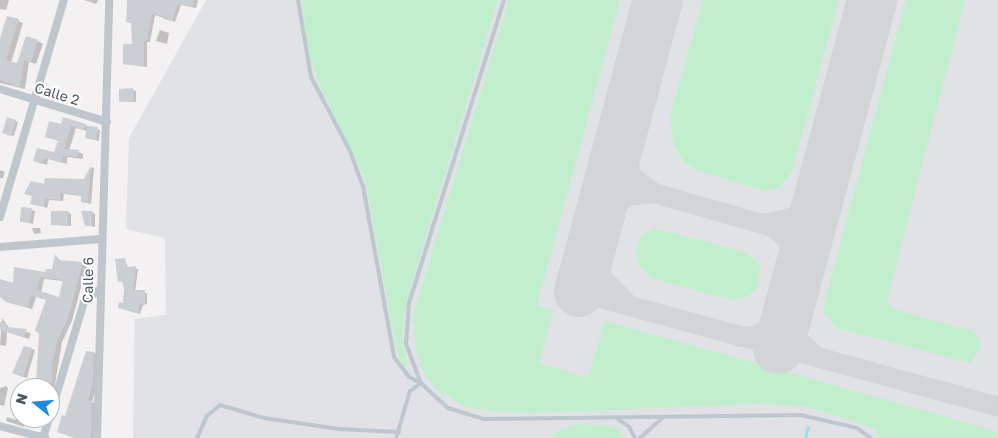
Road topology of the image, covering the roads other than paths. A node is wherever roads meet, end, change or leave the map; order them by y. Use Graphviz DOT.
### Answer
graph roads {
  1 [pos="64,0"];
  2 [pos="109,0"];
  3 [pos="298,0"];
  4 [pos="504,0"];
  5 [pos="0,89"];
  6 [pos="33,100"];
  7 [pos="107,122"];
  8 [pos="0,217"];
  9 [pos="101,239"];
  10 [pos="0,247"];
  11 [pos="100,289"];
  12 [pos="60,383"];
  13 [pos="420,383"];
  14 [pos="616,418"];
  15 [pos="663,418"];
  16 [pos="0,426"];
  17 [pos="399,432"];
  18 [pos="44,438"];
  19 [pos="97,438"];
  20 [pos="197,438"];
  21 [pos="396,438"];
  22 [pos="635,438"];
  23 [pos="640,438"];
  24 [pos="871,438"];
  1 -- 6 [label="street"];
  2 -- 7 [label="street, Calle 6"];
  3 -- 13 [label="lane"];
  4 -- 13 [label="lane"];
  5 -- 6 [label="street, Calle 2"];
  6 -- 7 [label="street, Calle 2"];
  6 -- 8 [label="street"];
  7 -- 9 [label="street, Calle 6"];
  9 -- 10 [label="street"];
  9 -- 11 [label="street, Calle 6"];
  11 -- 12 [label="street"];
  11 -- 19 [label="street, Calle 6"];
  13 -- 14 [label="lane"];
  13 -- 17 [label="lane"];
  14 -- 15 [label="lane"];
  14 -- 22 [label="lane"];
  15 -- 23 [label="lane"];
  15 -- 24 [label="lane"];
  16 -- 18 [label="street"];
  17 -- 20 [label="lane"];
  17 -- 21 [label="lane"];
}
